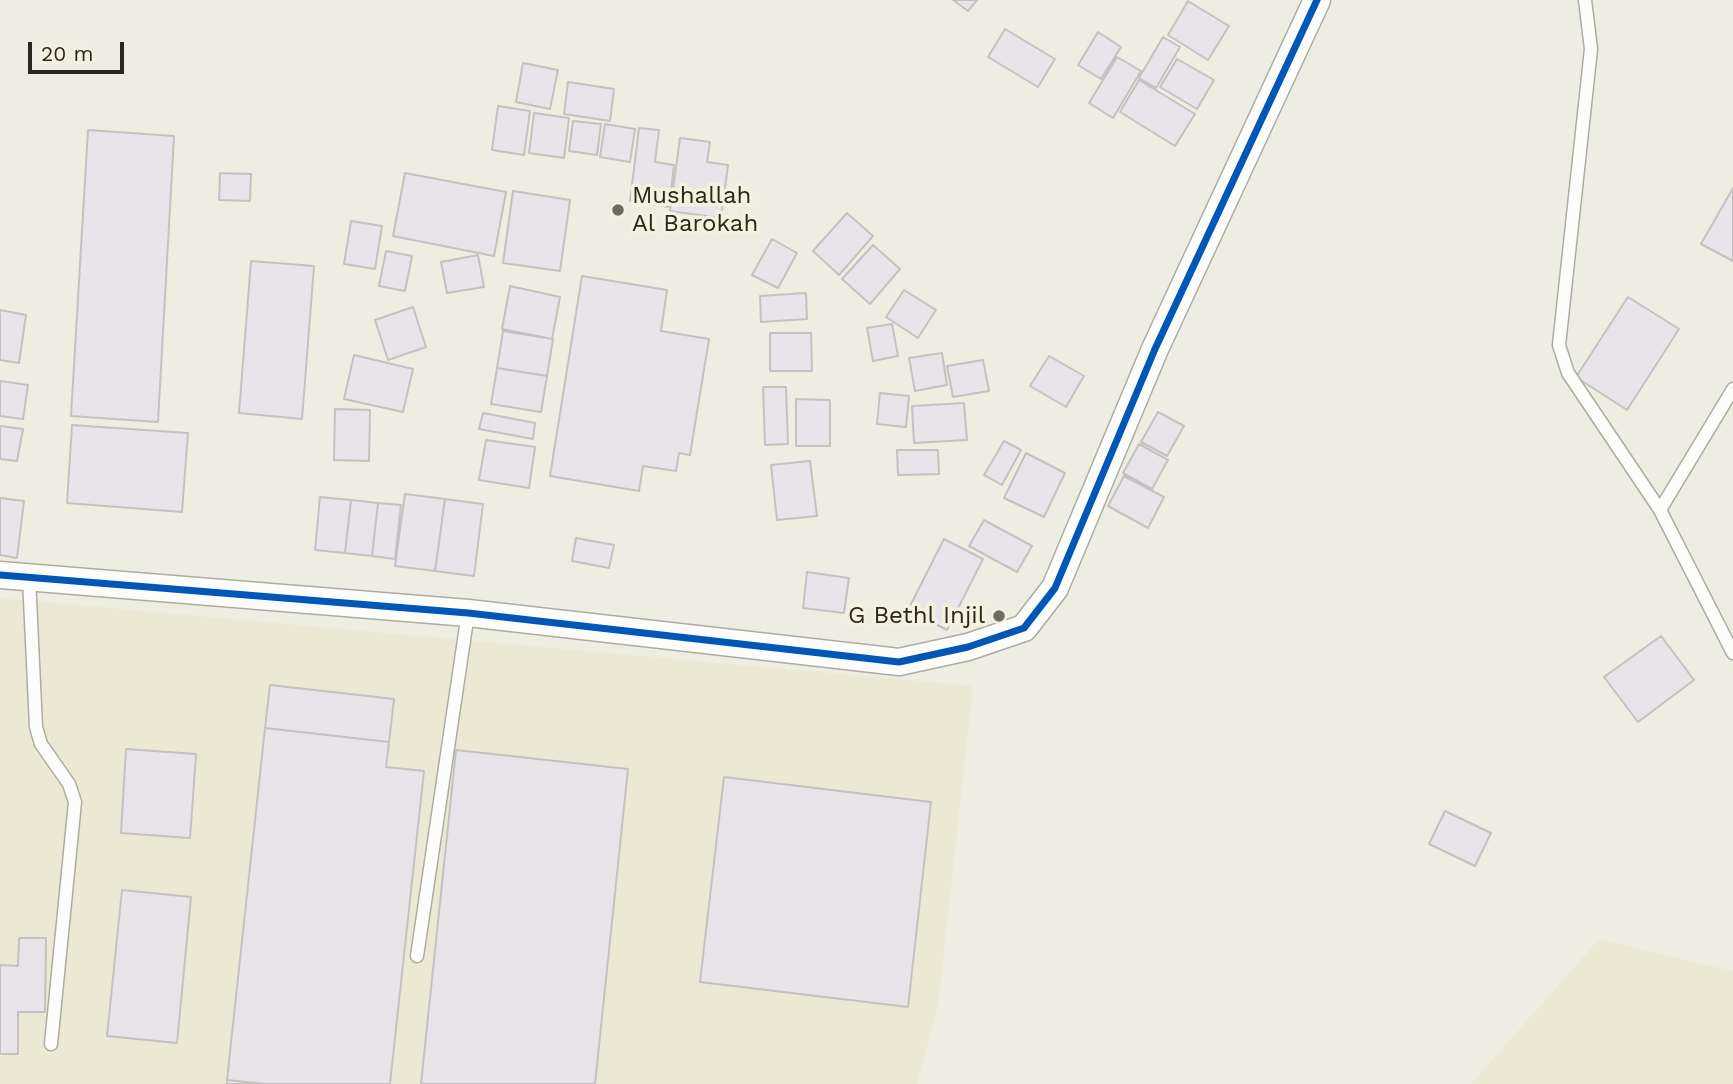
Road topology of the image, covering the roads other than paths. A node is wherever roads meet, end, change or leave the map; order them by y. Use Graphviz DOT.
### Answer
graph roads {
  1 [pos="1317,0"];
  2 [pos="1585,0"];
  3 [pos="1733,389"];
  4 [pos="1660,510"];
  5 [pos="0,575"];
  6 [pos="29,578"];
  7 [pos="468,613"];
  8 [pos="1733,653"];
  9 [pos="417,956"];
  10 [pos="51,1044"];
  1 -- 7 [label="street"];
  2 -- 4 [label="lane"];
  3 -- 4 [label="lane"];
  4 -- 8 [label="lane"];
  5 -- 6 [label="street"];
  6 -- 7 [label="street"];
  6 -- 10 [label="lane"];
  7 -- 9 [label="lane"];
}
